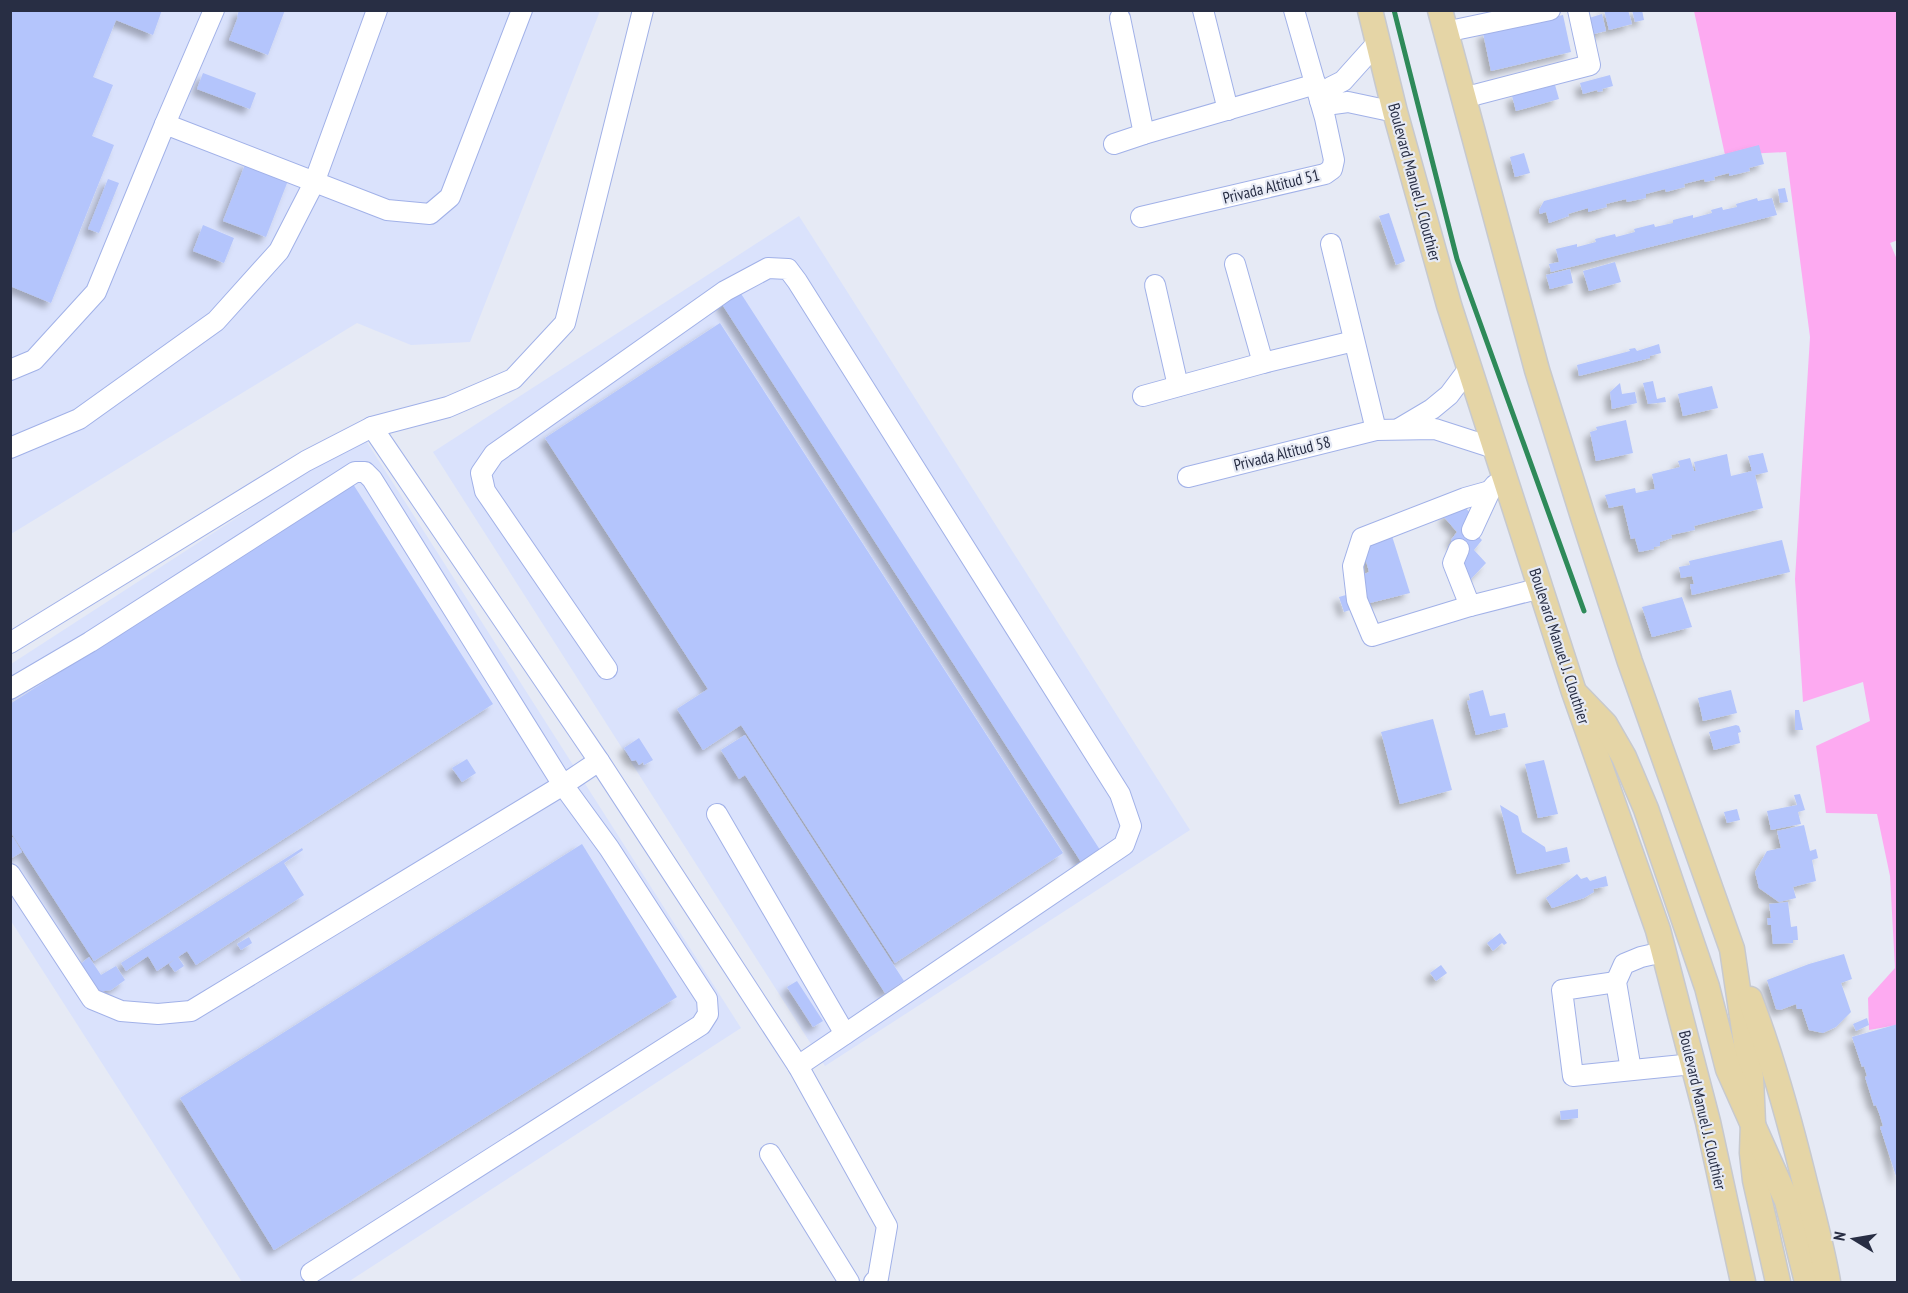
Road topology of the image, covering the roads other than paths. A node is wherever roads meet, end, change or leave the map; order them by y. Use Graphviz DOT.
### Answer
graph roads {
  1 [pos="214,10"];
  2 [pos="377,10"];
  3 [pos="522,10"];
  4 [pos="643,10"];
  5 [pos="1203,10"];
  6 [pos="1294,10"];
  7 [pos="1370,10"];
  8 [pos="1550,10"];
  9 [pos="1578,10"];
  10 [pos="1120,18"];
  11 [pos="1443,21"];
  12 [pos="1378,42"];
  13 [pos="1318,92"];
  14 [pos="1462,98"];
  15 [pos="1228,110"];
  16 [pos="1395,112"];
  17 [pos="165,124"];
  18 [pos="1144,134"];
  19 [pos="1114,144"];
  20 [pos="314,183"];
  21 [pos="1141,217"];
  22 [pos="1331,244"];
  23 [pos="1235,264"];
  24 [pos="1155,285"];
  25 [pos="1354,341"];
  26 [pos="1263,363"];
  27 [pos="1470,367"];
  28 [pos="10,370"];
  29 [pos="1178,386"];
  30 [pos="1143,396"];
  31 [pos="372,428"];
  32 [pos="1376,429"];
  33 [pos="1398,429"];
  34 [pos="10,448"];
  35 [pos="1497,449"];
  36 [pos="1188,477"];
  37 [pos="1497,483"];
  38 [pos="1472,530"];
  39 [pos="1459,549"];
  40 [pos="1541,588"];
  41 [pos="1470,606"];
  42 [pos="10,643"];
  43 [pos="607,669"];
  44 [pos="10,689"];
  45 [pos="1574,692"];
  46 [pos="599,761"];
  47 [pos="563,785"];
  48 [pos="717,814"];
  49 [pos="10,874"];
  50 [pos="1732,949"];
  51 [pos="1663,952"];
  52 [pos="1616,982"];
  53 [pos="845,1034"];
  54 [pos="1693,1064"];
  55 [pos="798,1066"];
  56 [pos="1631,1070"];
  57 [pos="1753,1123"];
  58 [pos="770,1154"];
  59 [pos="311,1273"];
  60 [pos="849,1282"];
  61 [pos="874,1282"];
  62 [pos="1743,1282"];
  63 [pos="1778,1282"];
  64 [pos="1807,1282"];
  65 [pos="1828,1282"];
  1 -- 17 [label="street"];
  2 -- 20 [label="street"];
  3 -- 20 [label="street"];
  4 -- 31 [label="street"];
  5 -- 15 [label="street"];
  6 -- 13 [label="street, Privada Altitud 51"];
  7 -- 12 [label="main road, Boulevard Manuel J. Clouthier"];
  8 -- 11 [label="street"];
  9 -- 14 [label="street"];
  10 -- 18 [label="street"];
  11 -- 14 [label="main road"];
  12 -- 13 [label="street"];
  12 -- 16 [label="main road, Boulevard Manuel J. Clouthier"];
  13 -- 15 [label="street"];
  13 -- 16 [label="street"];
  13 -- 21 [label="street, Privada Altitud 51"];
  14 -- 50 [label="main road"];
  15 -- 18 [label="street"];
  16 -- 27 [label="main road, Boulevard Manuel J. Clouthier"];
  17 -- 20 [label="street"];
  17 -- 28 [label="street"];
  18 -- 19 [label="street"];
  20 -- 34 [label="street"];
  22 -- 25 [label="street"];
  23 -- 26 [label="street"];
  24 -- 29 [label="street"];
  25 -- 26 [label="street"];
  25 -- 32 [label="street"];
  26 -- 29 [label="street"];
  27 -- 33 [label="street"];
  27 -- 35 [label="main road, Boulevard Manuel J. Clouthier"];
  29 -- 30 [label="street"];
  31 -- 42 [label="street"];
  31 -- 46 [label="street"];
  32 -- 33 [label="street, Privada Altitud 58"];
  32 -- 36 [label="street, Privada Altitud 58"];
  33 -- 35 [label="street, Privada Altitud 58"];
  35 -- 37 [label="main road, Boulevard Manuel J. Clouthier"];
  37 -- 38 [label="street"];
  37 -- 40 [label="main road, Boulevard Manuel J. Clouthier"];
  37 -- 41 [label="street"];
  39 -- 41 [label="street"];
  40 -- 41 [label="street"];
  40 -- 45 [label="main road, Boulevard Manuel J. Clouthier"];
  43 -- 53 [label="street"];
  44 -- 47 [label="street"];
  45 -- 51 [label="main road, Boulevard Manuel J. Clouthier"];
  45 -- 57 [label="main road"];
  46 -- 47 [label="street"];
  46 -- 55 [label="street"];
  47 -- 49 [label="street"];
  47 -- 59 [label="street"];
  48 -- 53 [label="street"];
  50 -- 57 [label="main road"];
  50 -- 65 [label="main road"];
  51 -- 52 [label="street"];
  51 -- 54 [label="main road, Boulevard Manuel J. Clouthier"];
  52 -- 56 [label="street"];
  52 -- 56 [label="street"];
  53 -- 55 [label="street"];
  54 -- 56 [label="street"];
  54 -- 62 [label="main road, Boulevard Manuel J. Clouthier"];
  55 -- 61 [label="street"];
  57 -- 63 [label="main road"];
  57 -- 64 [label="main road"];
  58 -- 60 [label="street"];
}
